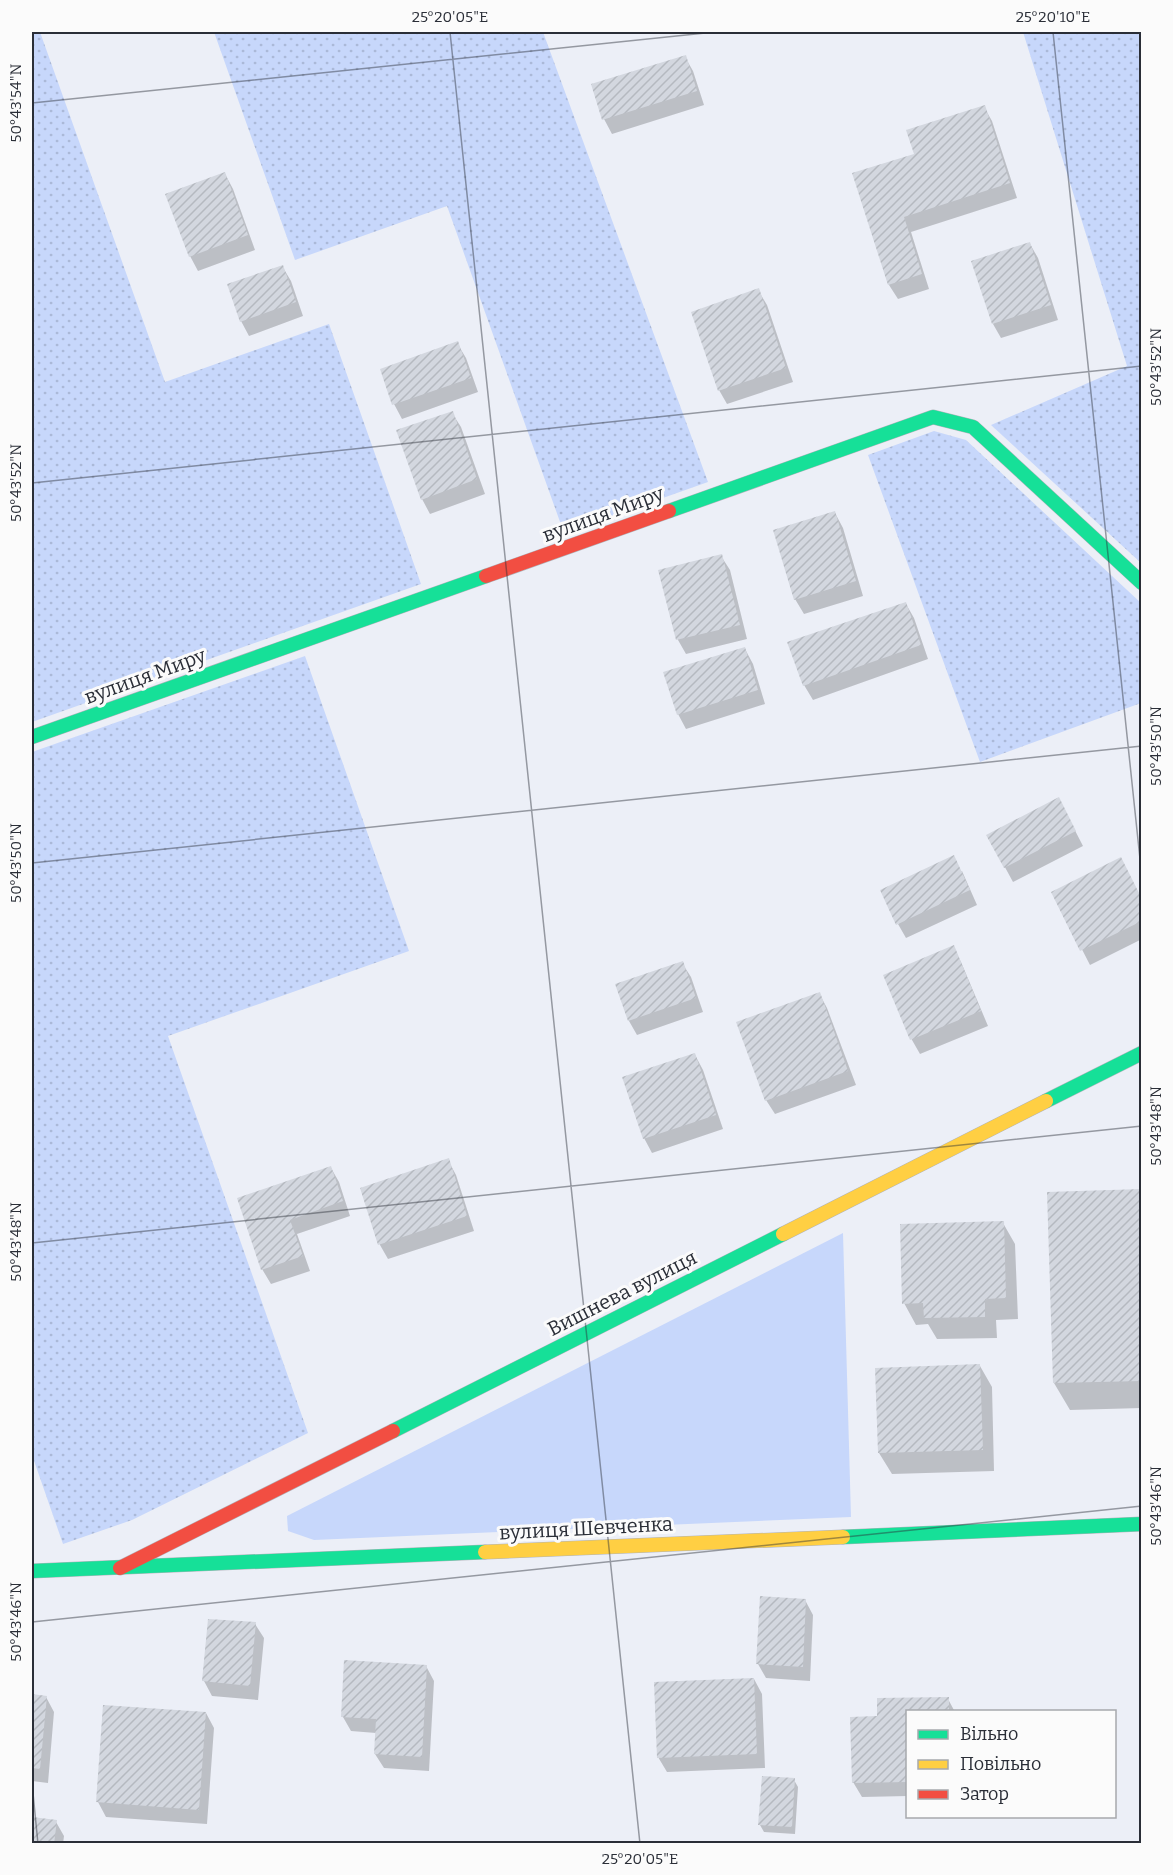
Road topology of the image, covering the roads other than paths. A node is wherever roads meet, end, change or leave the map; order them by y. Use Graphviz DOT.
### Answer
graph roads {
  1 [pos="1142,583"];
  2 [pos="32,737"];
  3 [pos="1142,1053"];
  4 [pos="1142,1524"];
  5 [pos="120,1568"];
  6 [pos="32,1571"];
  1 -- 2 [label="street, вулиця Миру"];
  3 -- 5 [label="street, Вишнева вулиця"];
  4 -- 5 [label="street, вулиця Шевченка"];
  5 -- 6 [label="street, вулиця Шевченка"];
}
